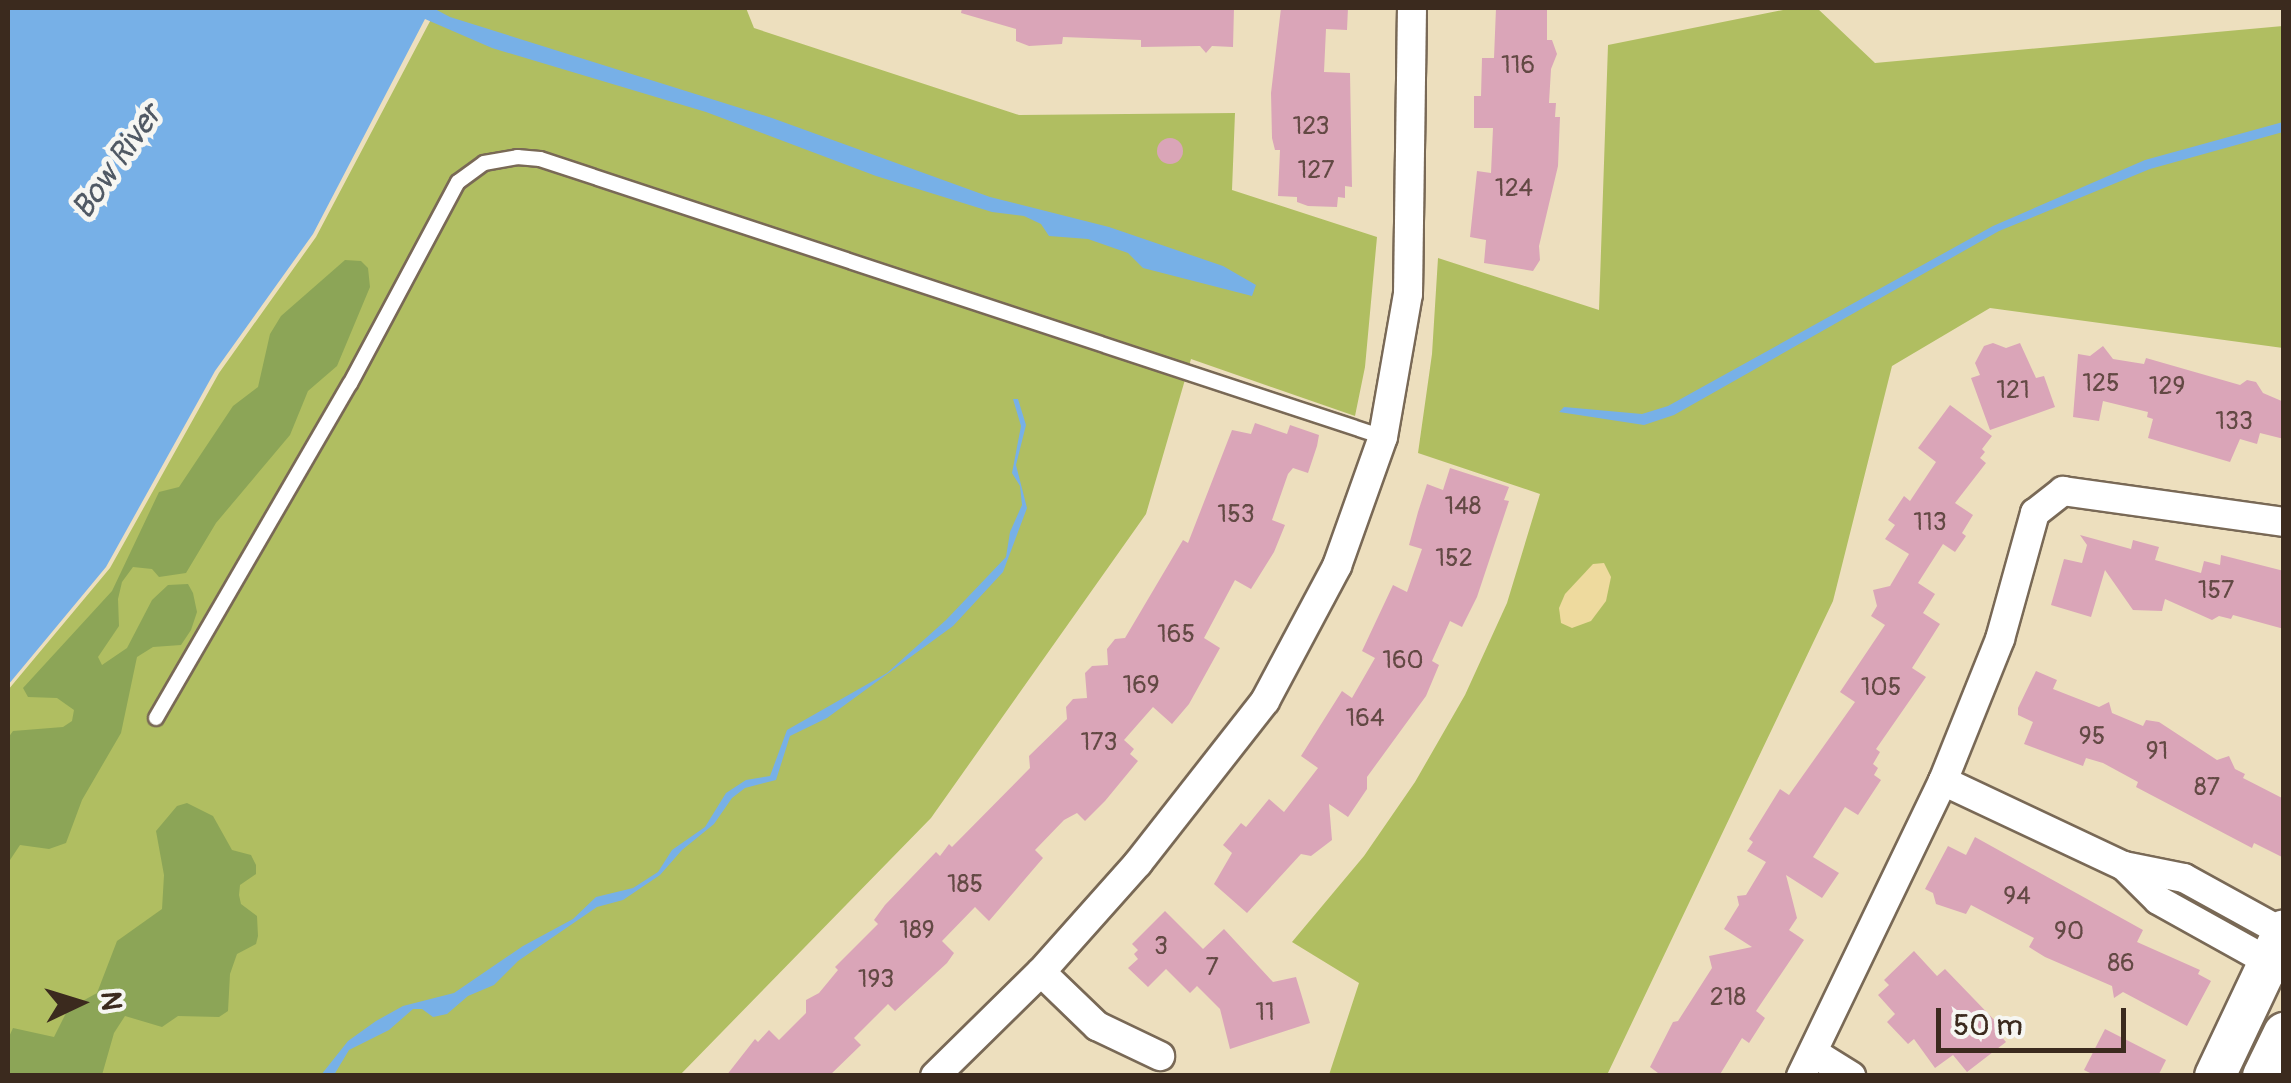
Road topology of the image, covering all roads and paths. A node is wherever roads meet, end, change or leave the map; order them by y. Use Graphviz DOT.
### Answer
graph roads {
  1 [pos="1412,8"];
  2 [pos="1383,437"];
  3 [pos="2284,522"];
  4 [pos="156,718"];
  5 [pos="1943,781"];
  6 [pos="2280,946"];
  7 [pos="1041,972"];
  8 [pos="2284,1033"];
  9 [pos="1160,1056"];
  10 [pos="1807,1064"];
  11 [pos="935,1076"];
  12 [pos="1851,1076"];
  13 [pos="2215,1076"];
  14 [pos="2262,1076"];
  1 -- 2 [label="street"];
  2 -- 4 [label="lane"];
  2 -- 7 [label="street"];
  3 -- 5 [label="street"];
  5 -- 6 [label="street"];
  5 -- 10 [label="street"];
  6 -- 13 [label="street"];
  7 -- 9 [label="street"];
  7 -- 11 [label="street"];
  8 -- 14 [label="street"];
  10 -- 12 [label="street"];
}
